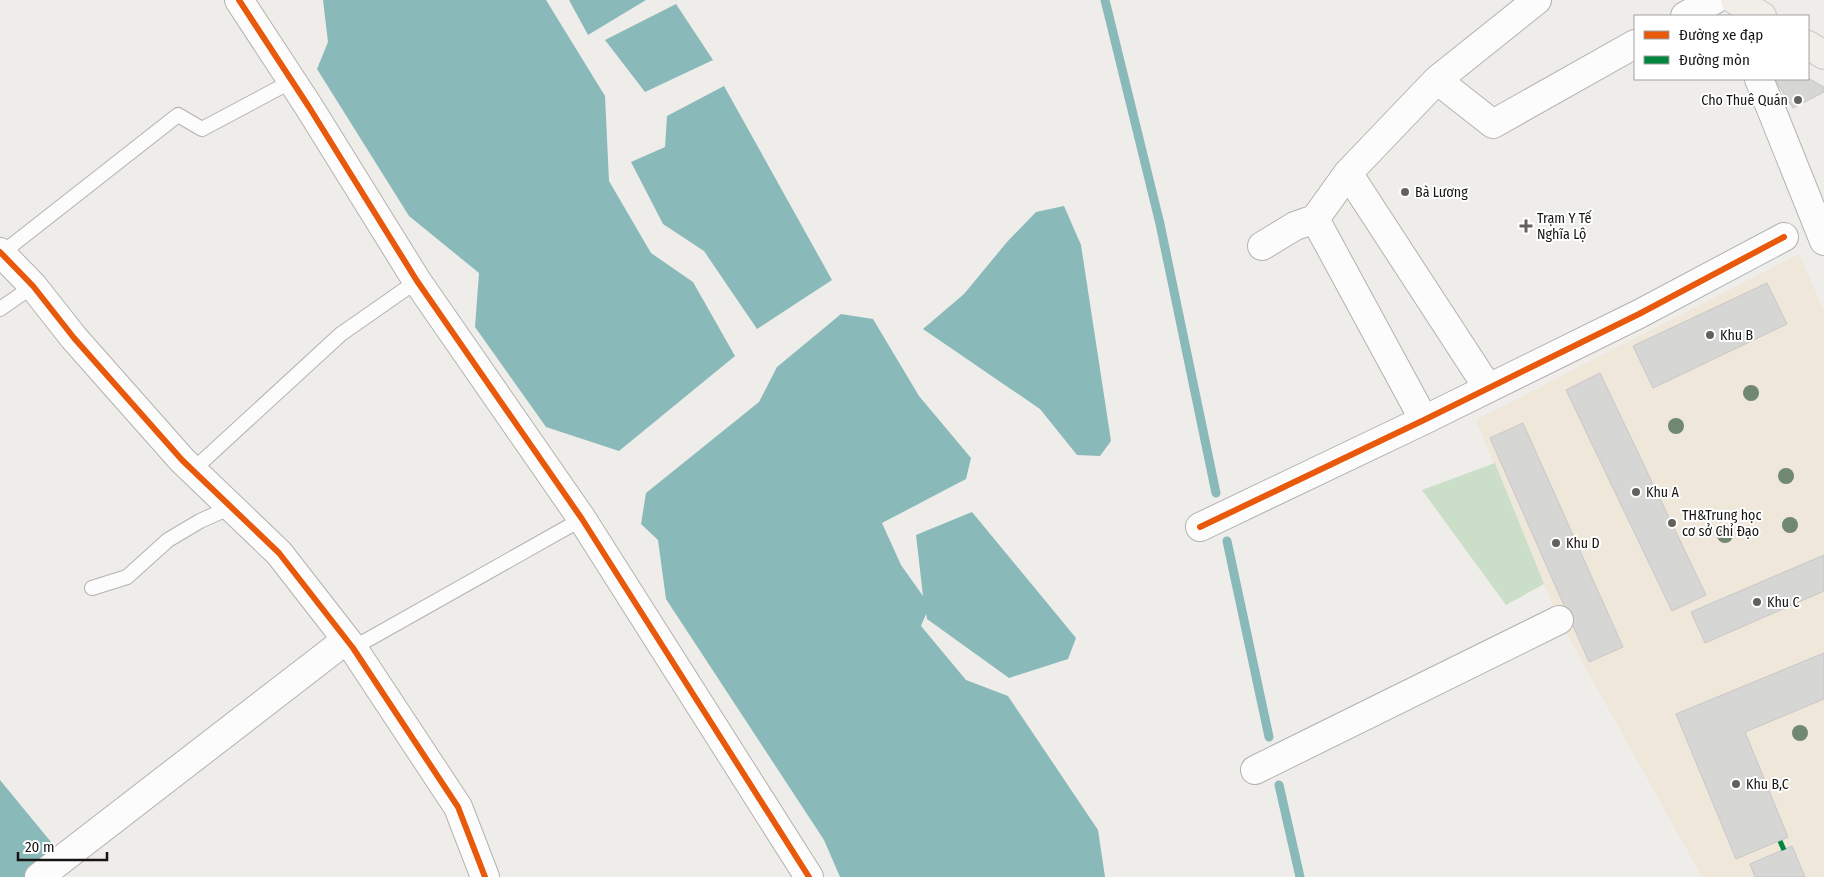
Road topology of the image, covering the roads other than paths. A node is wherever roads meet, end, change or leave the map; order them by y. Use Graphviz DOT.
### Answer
graph roads {
  1 [pos="240,0"];
  2 [pos="1537,0"];
  3 [pos="1714,0"];
  4 [pos="1728,0"];
  5 [pos="1735,0"];
  6 [pos="1687,15"];
  7 [pos="1734,15"];
  8 [pos="1760,15"];
  9 [pos="1634,45"];
  10 [pos="1809,46"];
  11 [pos="1824,55"];
  12 [pos="1437,80"];
  13 [pos="1759,80"];
  14 [pos="292,81"];
  15 [pos="1348,173"];
  16 [pos="1315,218"];
  17 [pos="1784,237"];
  18 [pos="1824,241"];
  19 [pos="1262,246"];
  20 [pos="1,252"];
  21 [pos="417,281"];
  22 [pos="33,286"];
  23 [pos="0,310"];
  24 [pos="1488,388"];
  25 [pos="1424,420"];
  26 [pos="193,470"];
  27 [pos="231,507"];
  28 [pos="582,519"];
  29 [pos="1200,527"];
  30 [pos="92,588"];
  31 [pos="1559,620"];
  32 [pos="350,644"];
  33 [pos="1256,770"];
  34 [pos="39,877"];
  35 [pos="485,877"];
  36 [pos="809,877"];
  1 -- 14 [label="street"];
  2 -- 12 [label="street"];
  3 -- 6 [label="street"];
  4 -- 7 [label="street"];
  5 -- 8 [label="main road"];
  9 -- 12 [label="street"];
  10 -- 11 [label="main road"];
  12 -- 15 [label="street"];
  13 -- 18 [label="street"];
  14 -- 20 [label="lane"];
  14 -- 21 [label="street"];
  15 -- 16 [label="street"];
  15 -- 24 [label="street"];
  16 -- 19 [label="street"];
  16 -- 25 [label="street"];
  17 -- 24 [label="street"];
  20 -- 22 [label="street"];
  21 -- 26 [label="lane"];
  21 -- 28 [label="street"];
  22 -- 23 [label="lane"];
  22 -- 26 [label="street"];
  24 -- 25 [label="street"];
  25 -- 29 [label="street"];
  26 -- 27 [label="street"];
  27 -- 30 [label="lane"];
  27 -- 32 [label="street"];
  28 -- 32 [label="lane"];
  28 -- 36 [label="street"];
  31 -- 33 [label="street"];
  32 -- 34 [label="street"];
  32 -- 35 [label="street"];
}
